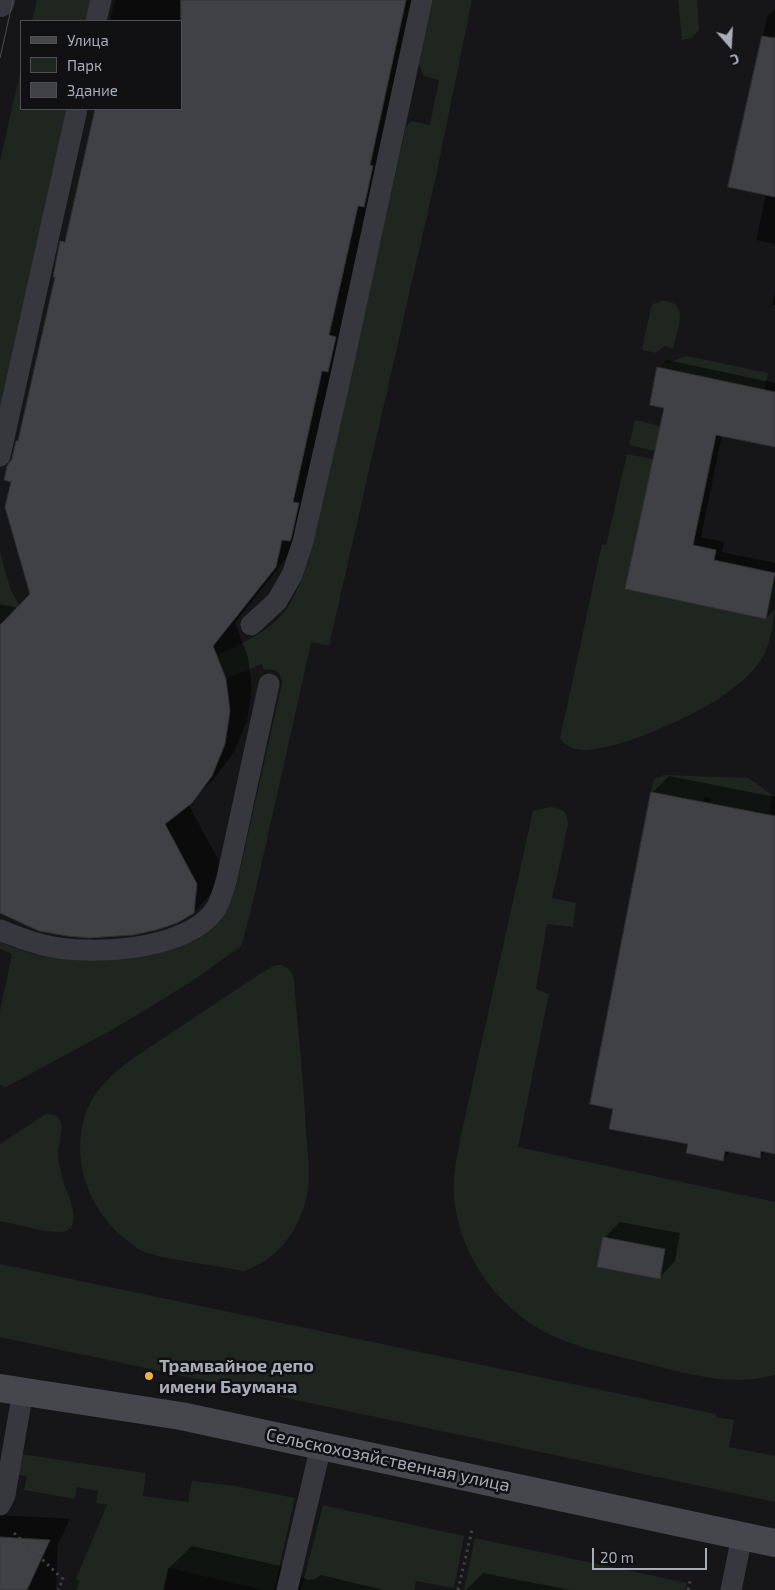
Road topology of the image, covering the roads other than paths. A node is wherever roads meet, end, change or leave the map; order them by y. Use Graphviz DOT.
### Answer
graph roads {
  1 [pos="101,0"];
  2 [pos="422,0"];
  3 [pos="96,20"];
  4 [pos="77,110"];
  5 [pos="0,456"];
  6 [pos="251,625"];
  7 [pos="269,684"];
  8 [pos="0,930"];
  9 [pos="11,1390"];
  10 [pos="321,1446"];
  11 [pos="0,1505"];
  12 [pos="742,1536"];
  13 [pos="775,1543"];
  14 [pos="287,1590"];
  15 [pos="732,1590"];
  1 -- 3 [label="lane"];
  2 -- 6 [label="lane"];
  4 -- 5 [label="lane"];
  7 -- 8 [label="lane"];
  9 -- 10 [label="main road, Сельскохозяйственная улица"];
  9 -- 11 [label="lane"];
  10 -- 12 [label="main road, Сельскохозяйственная улица"];
  10 -- 14 [label="lane"];
  12 -- 13 [label="main road, Сельскохозяйственная улица"];
  12 -- 15 [label="lane"];
}
